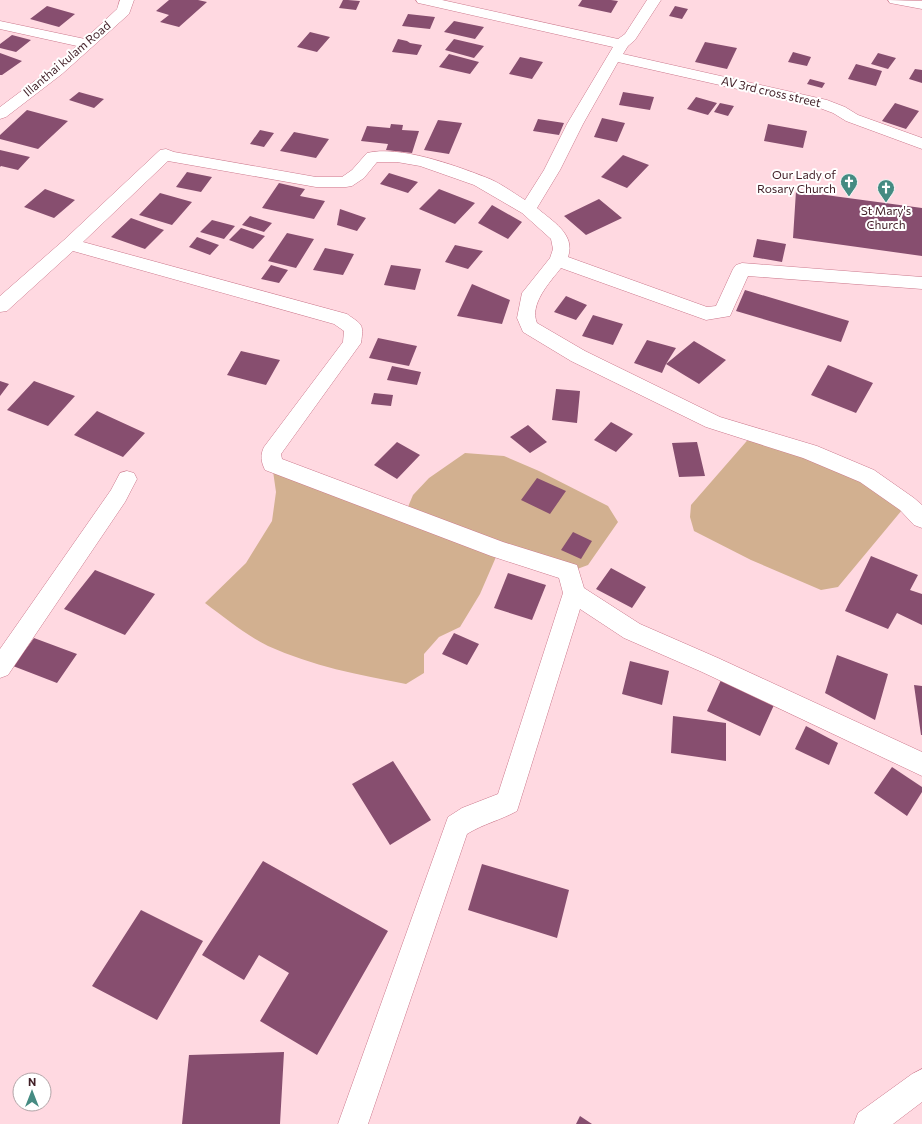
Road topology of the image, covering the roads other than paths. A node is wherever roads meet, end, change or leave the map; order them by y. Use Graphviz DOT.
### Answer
graph roads {
  1 [pos="127,0"];
  2 [pos="423,0"];
  3 [pos="654,0"];
  4 [pos="895,0"];
  5 [pos="922,5"];
  6 [pos="0,25"];
  7 [pos="88,44"];
  8 [pos="618,50"];
  9 [pos="0,114"];
  10 [pos="922,144"];
  11 [pos="528,209"];
  12 [pos="70,244"];
  13 [pos="558,260"];
  14 [pos="922,283"];
  15 [pos="0,306"];
  16 [pos="127,479"];
  17 [pos="922,519"];
  18 [pos="574,593"];
  19 [pos="0,668"];
  20 [pos="922,764"];
  21 [pos="922,1084"];
  22 [pos="353,1124"];
  23 [pos="869,1124"];
  1 -- 7 [label="street, Illanthai kulam Road"];
  2 -- 8 [label="street, AV 3rd cross street"];
  3 -- 8 [label="street"];
  4 -- 5 [label="street"];
  6 -- 7 [label="street"];
  7 -- 9 [label="street, Illanthai kulam Road"];
  8 -- 10 [label="street, AV 3rd cross street"];
  8 -- 11 [label="street"];
  11 -- 12 [label="street"];
  11 -- 13 [label="street"];
  12 -- 15 [label="street"];
  12 -- 18 [label="street"];
  13 -- 14 [label="street"];
  13 -- 17 [label="street"];
  16 -- 19 [label="street"];
  18 -- 20 [label="street"];
  18 -- 22 [label="street"];
  21 -- 23 [label="street"];
}
